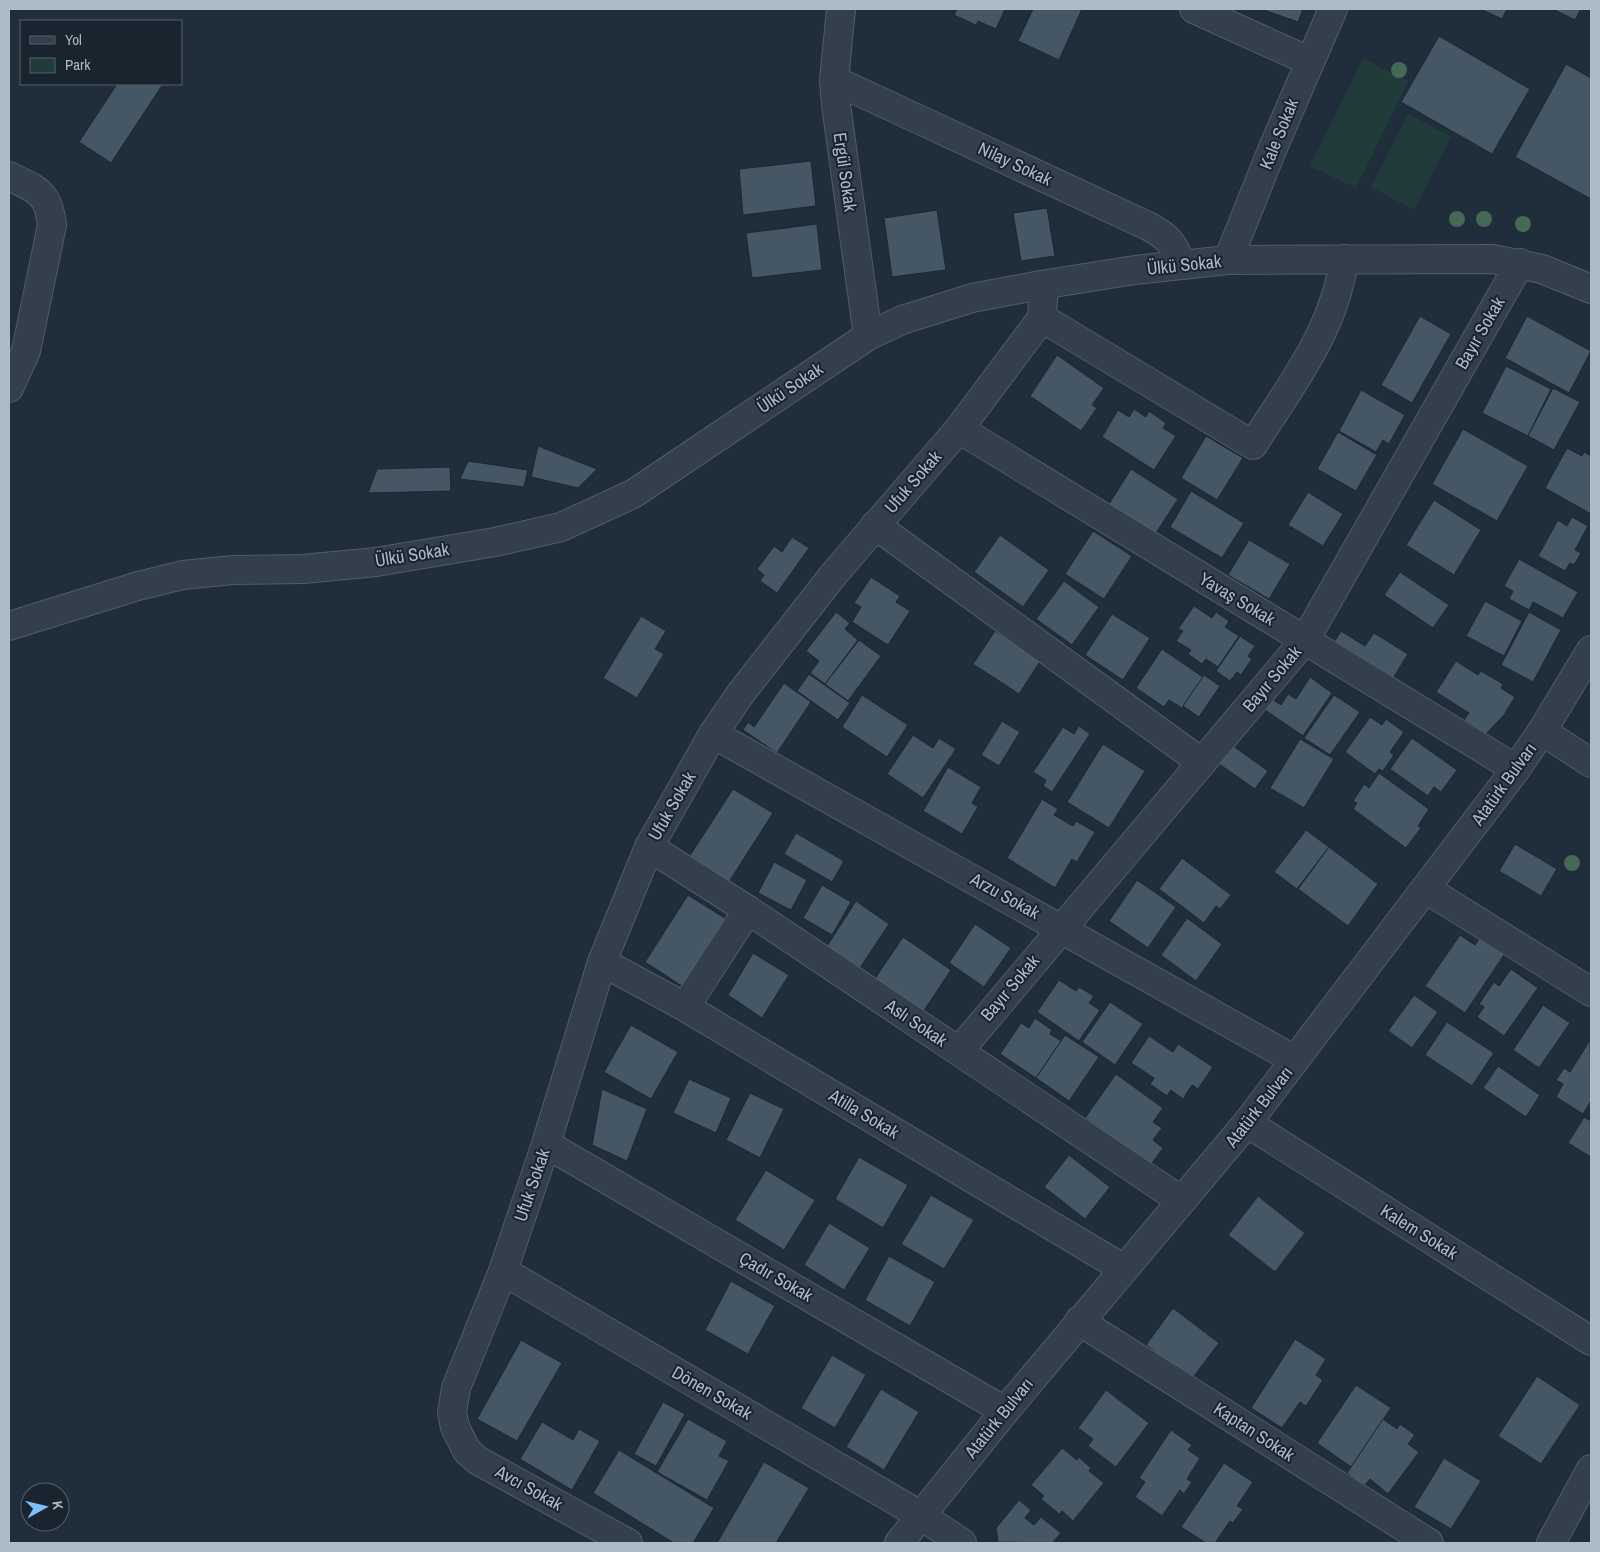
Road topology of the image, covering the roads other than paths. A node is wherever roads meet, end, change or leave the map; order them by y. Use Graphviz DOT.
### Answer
graph roads {
  1 [pos="841,9"];
  2 [pos="1194,9"];
  3 [pos="1333,9"];
  4 [pos="1310,61"];
  5 [pos="834,80"];
  6 [pos="9,176"];
  7 [pos="1344,259"];
  8 [pos="1228,260"];
  9 [pos="1520,263"];
  10 [pos="1180,264"];
  11 [pos="1041,284"];
  12 [pos="1591,288"];
  13 [pos="1042,318"];
  14 [pos="868,336"];
  15 [pos="9,388"];
  16 [pos="959,429"];
  17 [pos="875,525"];
  18 [pos="9,626"];
  19 [pos="1305,640"];
  20 [pos="1591,650"];
  21 [pos="1542,731"];
  22 [pos="713,734"];
  23 [pos="1201,762"];
  24 [pos="1591,763"];
  25 [pos="1516,769"];
  26 [pos="648,847"];
  27 [pos="1426,889"];
  28 [pos="748,910"];
  29 [pos="1061,927"];
  30 [pos="602,962"];
  31 [pos="1591,992"];
  32 [pos="685,1007"];
  33 [pos="959,1051"];
  34 [pos="1295,1060"];
  35 [pos="1247,1123"];
  36 [pos="546,1144"];
  37 [pos="1182,1201"];
  38 [pos="1124,1269"];
  39 [pos="503,1271"];
  40 [pos="1079,1321"];
  41 [pos="1591,1341"];
  42 [pos="1005,1411"];
  43 [pos="452,1413"];
  44 [pos="1591,1469"];
  45 [pos="920,1515"];
  46 [pos="628,1543"];
  47 [pos="899,1543"];
  48 [pos="962,1543"];
  49 [pos="1428,1543"];
  50 [pos="1551,1543"];
  1 -- 5 [label="street, Ergül Sokak"];
  2 -- 4 [label="street"];
  3 -- 4 [label="street, Kale Sokak"];
  4 -- 8 [label="street, Kale Sokak"];
  5 -- 10 [label="street, Nilay Sokak"];
  5 -- 14 [label="street, Ergül Sokak"];
  6 -- 15 [label="street"];
  7 -- 8 [label="street, Ülkü Sokak"];
  7 -- 9 [label="street, Ülkü Sokak"];
  7 -- 13 [label="street"];
  8 -- 10 [label="street, Ülkü Sokak"];
  9 -- 12 [label="street, Ülkü Sokak"];
  9 -- 19 [label="street, Bayır Sokak"];
  10 -- 11 [label="street, Ülkü Sokak"];
  11 -- 13 [label="street"];
  11 -- 14 [label="street, Ülkü Sokak"];
  13 -- 16 [label="street, Ufuk Sokak"];
  14 -- 18 [label="street, Ülkü Sokak"];
  16 -- 17 [label="street, Ufuk Sokak"];
  16 -- 19 [label="street, Yavaş Sokak"];
  17 -- 22 [label="street, Ufuk Sokak"];
  17 -- 23 [label="street"];
  19 -- 23 [label="street, Bayır Sokak"];
  19 -- 25 [label="street, Yavaş Sokak"];
  20 -- 21 [label="street, Atatürk Bulvarı"];
  21 -- 24 [label="street"];
  21 -- 25 [label="street, Atatürk Bulvarı"];
  22 -- 26 [label="street, Ufuk Sokak"];
  22 -- 29 [label="street, Arzu Sokak"];
  23 -- 29 [label="street, Bayır Sokak"];
  25 -- 27 [label="street, Atatürk Bulvarı"];
  26 -- 28 [label="street, Aslı Sokak"];
  26 -- 30 [label="street, Ufuk Sokak"];
  27 -- 31 [label="street"];
  27 -- 34 [label="street, Atatürk Bulvarı"];
  28 -- 32 [label="street"];
  28 -- 33 [label="street, Aslı Sokak"];
  29 -- 33 [label="street, Bayır Sokak"];
  29 -- 34 [label="street, Arzu Sokak"];
  30 -- 32 [label="street, Atilla Sokak"];
  30 -- 36 [label="street, Ufuk Sokak"];
  32 -- 38 [label="street, Atilla Sokak"];
  33 -- 37 [label="street, Aslı Sokak"];
  34 -- 35 [label="street, Atatürk Bulvarı"];
  35 -- 37 [label="street, Atatürk Bulvarı"];
  35 -- 41 [label="street, Kalem Sokak"];
  36 -- 39 [label="street, Ufuk Sokak"];
  36 -- 42 [label="street, Çadır Sokak"];
  37 -- 38 [label="street, Atatürk Bulvarı"];
  38 -- 40 [label="street, Atatürk Bulvarı"];
  39 -- 43 [label="street, Ufuk Sokak"];
  39 -- 45 [label="street, Dönen Sokak"];
  40 -- 42 [label="street, Atatürk Bulvarı"];
  40 -- 49 [label="street, Kaptan Sokak"];
  42 -- 45 [label="street, Atatürk Bulvarı"];
  43 -- 46 [label="street, Avcı Sokak"];
  44 -- 50 [label="street"];
  45 -- 47 [label="street, Atatürk Bulvarı"];
  45 -- 48 [label="street, Dönen Sokak"];
}
